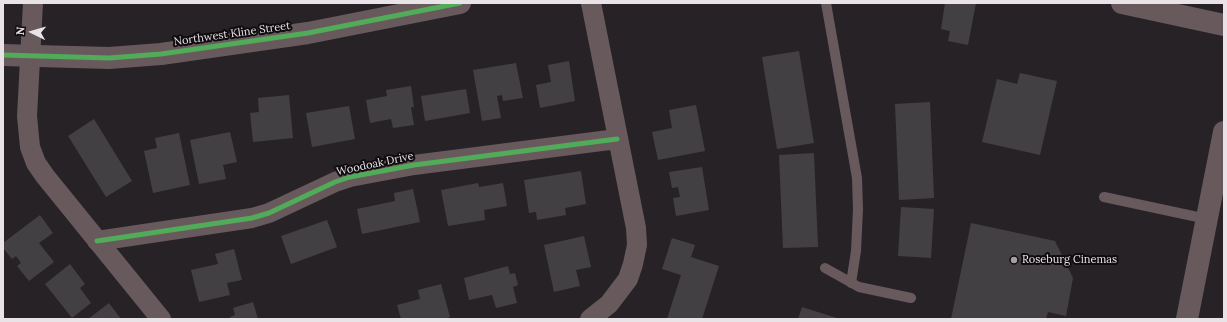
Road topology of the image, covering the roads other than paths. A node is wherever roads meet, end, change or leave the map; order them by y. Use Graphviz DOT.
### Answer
graph roads {
  1 [pos="33,3"];
  2 [pos="460,3"];
  3 [pos="591,3"];
  4 [pos="826,3"];
  5 [pos="1122,3"];
  6 [pos="1224,25"];
  7 [pos="3,55"];
  8 [pos="30,56"];
  9 [pos="1224,132"];
  10 [pos="617,139"];
  11 [pos="1220,177"];
  12 [pos="1104,197"];
  13 [pos="1206,219"];
  14 [pos="97,241"];
  15 [pos="825,268"];
  16 [pos="851,283"];
  17 [pos="911,298"];
  18 [pos="161,319"];
  19 [pos="590,319"];
  20 [pos="1187,319"];
  1 -- 8 [label="street"];
  2 -- 8 [label="street, Northwest Kline Street"];
  3 -- 10 [label="street"];
  4 -- 16 [label="lane"];
  5 -- 6 [label="street"];
  7 -- 8 [label="street, Northwest Kline Street"];
  8 -- 14 [label="street"];
  9 -- 11 [label="street"];
  10 -- 14 [label="street, Woodoak Drive"];
  10 -- 19 [label="street"];
  11 -- 13 [label="street"];
  12 -- 13 [label="lane"];
  13 -- 20 [label="street"];
  14 -- 18 [label="street"];
  15 -- 16 [label="lane"];
  16 -- 17 [label="lane"];
}
